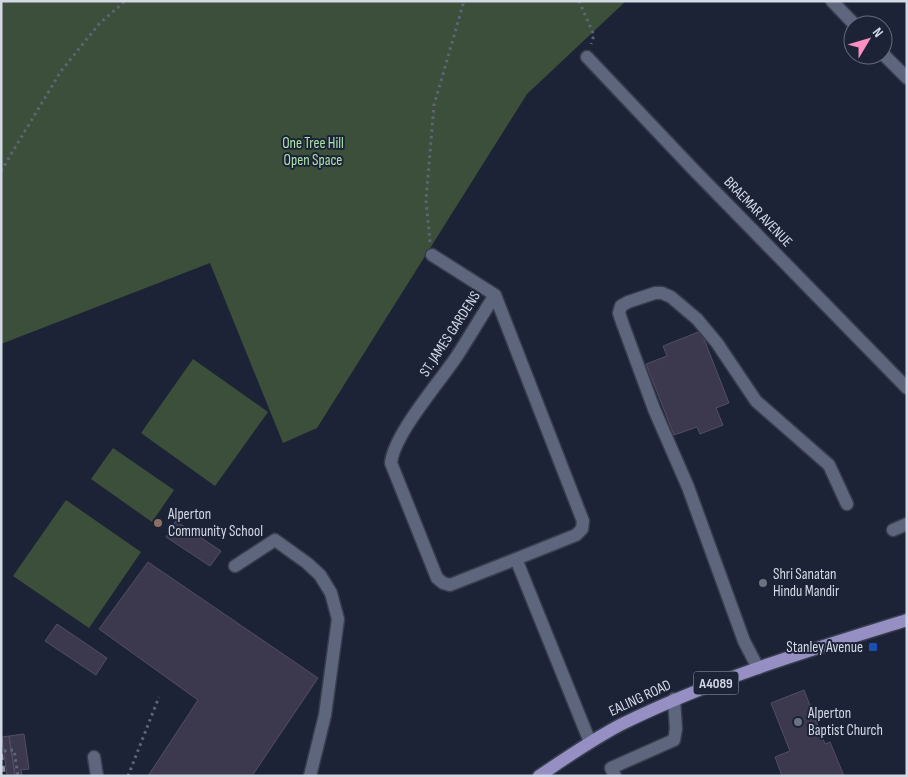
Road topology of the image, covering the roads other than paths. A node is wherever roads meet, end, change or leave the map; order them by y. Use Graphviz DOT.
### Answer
graph roads {
  1 [pos="832,1"];
  2 [pos="845,15"];
  3 [pos="587,57"];
  4 [pos="893,64"];
  5 [pos="907,78"];
  6 [pos="432,255"];
  7 [pos="495,294"];
  8 [pos="907,388"];
  9 [pos="847,504"];
  10 [pos="907,524"];
  11 [pos="893,530"];
  12 [pos="516,559"];
  13 [pos="235,566"];
  14 [pos="907,620"];
  15 [pos="758,668"];
  16 [pos="674,700"];
  17 [pos="590,742"];
  18 [pos="94,758"];
  19 [pos="97,776"];
  20 [pos="310,776"];
  21 [pos="538,776"];
  22 [pos="615,776"];
  1 -- 2 [label="street"];
  3 -- 8 [label="street, BRAEMAR AVENUE"];
  4 -- 5 [label="street"];
  6 -- 7 [label="street"];
  7 -- 12 [label="street, ST. JAMES GARDENS"];
  7 -- 12 [label="street, ST. JAMES GARDENS"];
  9 -- 15 [label="street"];
  10 -- 11 [label="street"];
  12 -- 17 [label="street"];
  13 -- 20 [label="street"];
  14 -- 15 [label="main road, EALING ROAD / A4089"];
  15 -- 16 [label="main road, EALING ROAD / A4089"];
  16 -- 17 [label="main road, EALING ROAD / A4089"];
  16 -- 22 [label="street"];
  17 -- 21 [label="main road, EALING ROAD / A4089"];
  18 -- 19 [label="street"];
}
